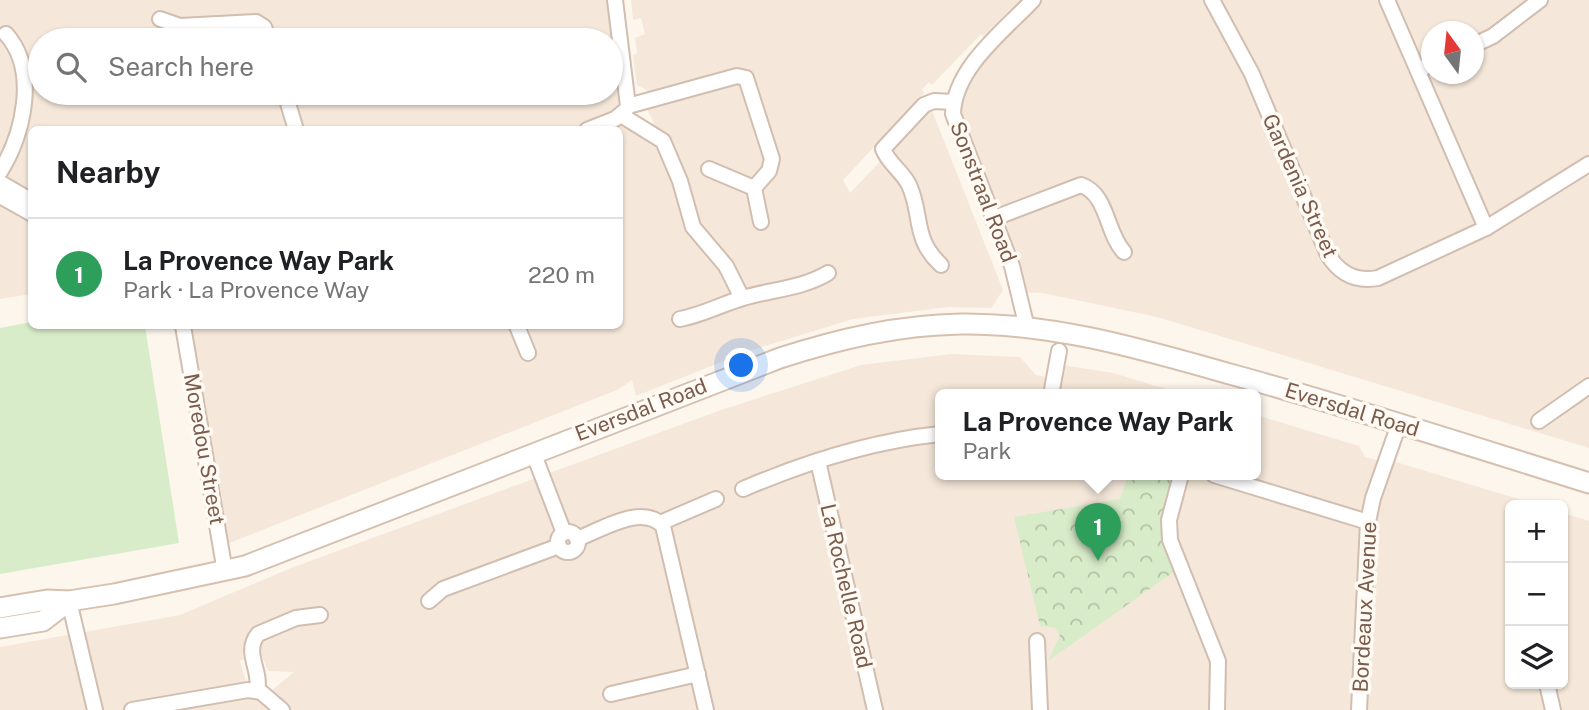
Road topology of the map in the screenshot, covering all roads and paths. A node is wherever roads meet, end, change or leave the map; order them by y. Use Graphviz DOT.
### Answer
graph roads {
  1 [pos="615,0"];
  2 [pos="1033,0"];
  3 [pos="1212,0"];
  4 [pos="1387,0"];
  5 [pos="1539,0"];
  6 [pos="160,19"];
  7 [pos="264,28"];
  8 [pos="617,28"];
  9 [pos="6,34"];
  10 [pos="1484,40"];
  11 [pos="1421,60"];
  12 [pos="1431,84"];
  13 [pos="623,99"];
  14 [pos="954,102"];
  15 [pos="289,105"];
  16 [pos="624,111"];
  17 [pos="295,126"];
  18 [pos="595,126"];
  19 [pos="1589,164"];
  20 [pos="709,169"];
  21 [pos="0,184"];
  22 [pos="754,188"];
  23 [pos="28,199"];
  24 [pos="28,210"];
  25 [pos="992,219"];
  26 [pos="761,222"];
  27 [pos="1486,228"];
  28 [pos="1124,252"];
  29 [pos="941,265"];
  30 [pos="828,273"];
  31 [pos="742,298"];
  32 [pos="680,319"];
  33 [pos="1027,328"];
  34 [pos="184,329"];
  35 [pos="518,329"];
  36 [pos="1059,351"];
  37 [pos="528,353"];
  38 [pos="1589,386"];
  39 [pos="1052,389"];
  40 [pos="1539,421"];
  41 [pos="1399,424"];
  42 [pos="935,435"];
  43 [pos="533,452"];
  44 [pos="818,461"];
  45 [pos="1180,480"];
  46 [pos="1230,480"];
  47 [pos="1589,483"];
  48 [pos="743,489"];
  49 [pos="716,499"];
  50 [pos="1368,522"];
  51 [pos="660,523"];
  52 [pos="567,539"];
  53 [pos="225,572"];
  54 [pos="69,601"];
  55 [pos="429,601"];
  56 [pos="0,608"];
  57 [pos="320,614"];
  58 [pos="0,628"];
  59 [pos="1037,641"];
  60 [pos="698,674"];
  61 [pos="1548,689"];
  62 [pos="257,691"];
  63 [pos="611,694"];
  64 [pos="95,710"];
  65 [pos="132,710"];
  66 [pos="282,710"];
  67 [pos="706,710"];
  68 [pos="875,710"];
  69 [pos="1040,710"];
  70 [pos="1217,710"];
  71 [pos="1359,710"];
  72 [pos="1553,710"];
  1 -- 8 [label="street"];
  2 -- 14 [label="street, Sonstraal Road"];
  3 -- 27 [label="street, Gardenia Street"];
  4 -- 11 [label="street"];
  5 -- 10 [label="street"];
  6 -- 7 [label="street"];
  9 -- 21 [label="street"];
  12 -- 27 [label="street"];
  13 -- 16 [label="street"];
  14 -- 25 [label="street, Sonstraal Road"];
  14 -- 29 [label="street"];
  15 -- 17 [label="street"];
  16 -- 18 [label="street"];
  16 -- 22 [label="street"];
  16 -- 31 [label="street"];
  19 -- 27 [label="street, Gardenia Street"];
  20 -- 22 [label="street"];
  21 -- 23 [label="street"];
  21 -- 24 [label="street"];
  22 -- 26 [label="street"];
  25 -- 28 [label="street"];
  25 -- 33 [label="street, Sonstraal Road"];
  30 -- 31 [label="street"];
  31 -- 32 [label="street"];
  33 -- 41 [label="street, Eversdal Road"];
  33 -- 43 [label="street, Eversdal Road"];
  34 -- 53 [label="street, Moredou Street"];
  35 -- 37 [label="street"];
  36 -- 39 [label="street"];
  38 -- 40 [label="street"];
  41 -- 47 [label="street, Eversdal Road"];
  41 -- 50 [label="street, Bordeaux Avenue"];
  42 -- 44 [label="street"];
  43 -- 52 [label="street"];
  43 -- 53 [label="street, Eversdal Road"];
  44 -- 48 [label="street"];
  44 -- 68 [label="street, La Rochelle Road"];
  45 -- 70 [label="street"];
  46 -- 50 [label="street"];
  49 -- 51 [label="street"];
  50 -- 71 [label="street, Bordeaux Avenue"];
  51 -- 52 [label="street"];
  51 -- 60 [label="street"];
  52 -- 55 [label="street"];
  53 -- 54 [label="street, Eversdal Road"];
  54 -- 56 [label="street, Eversdal Road"];
  54 -- 58 [label="street, Eversdal Road"];
  54 -- 64 [label="street"];
  57 -- 62 [label="street"];
  59 -- 69 [label="street"];
  60 -- 63 [label="street"];
  60 -- 67 [label="street"];
  61 -- 72 [label="street"];
  62 -- 65 [label="street"];
  62 -- 66 [label="street"];
}
